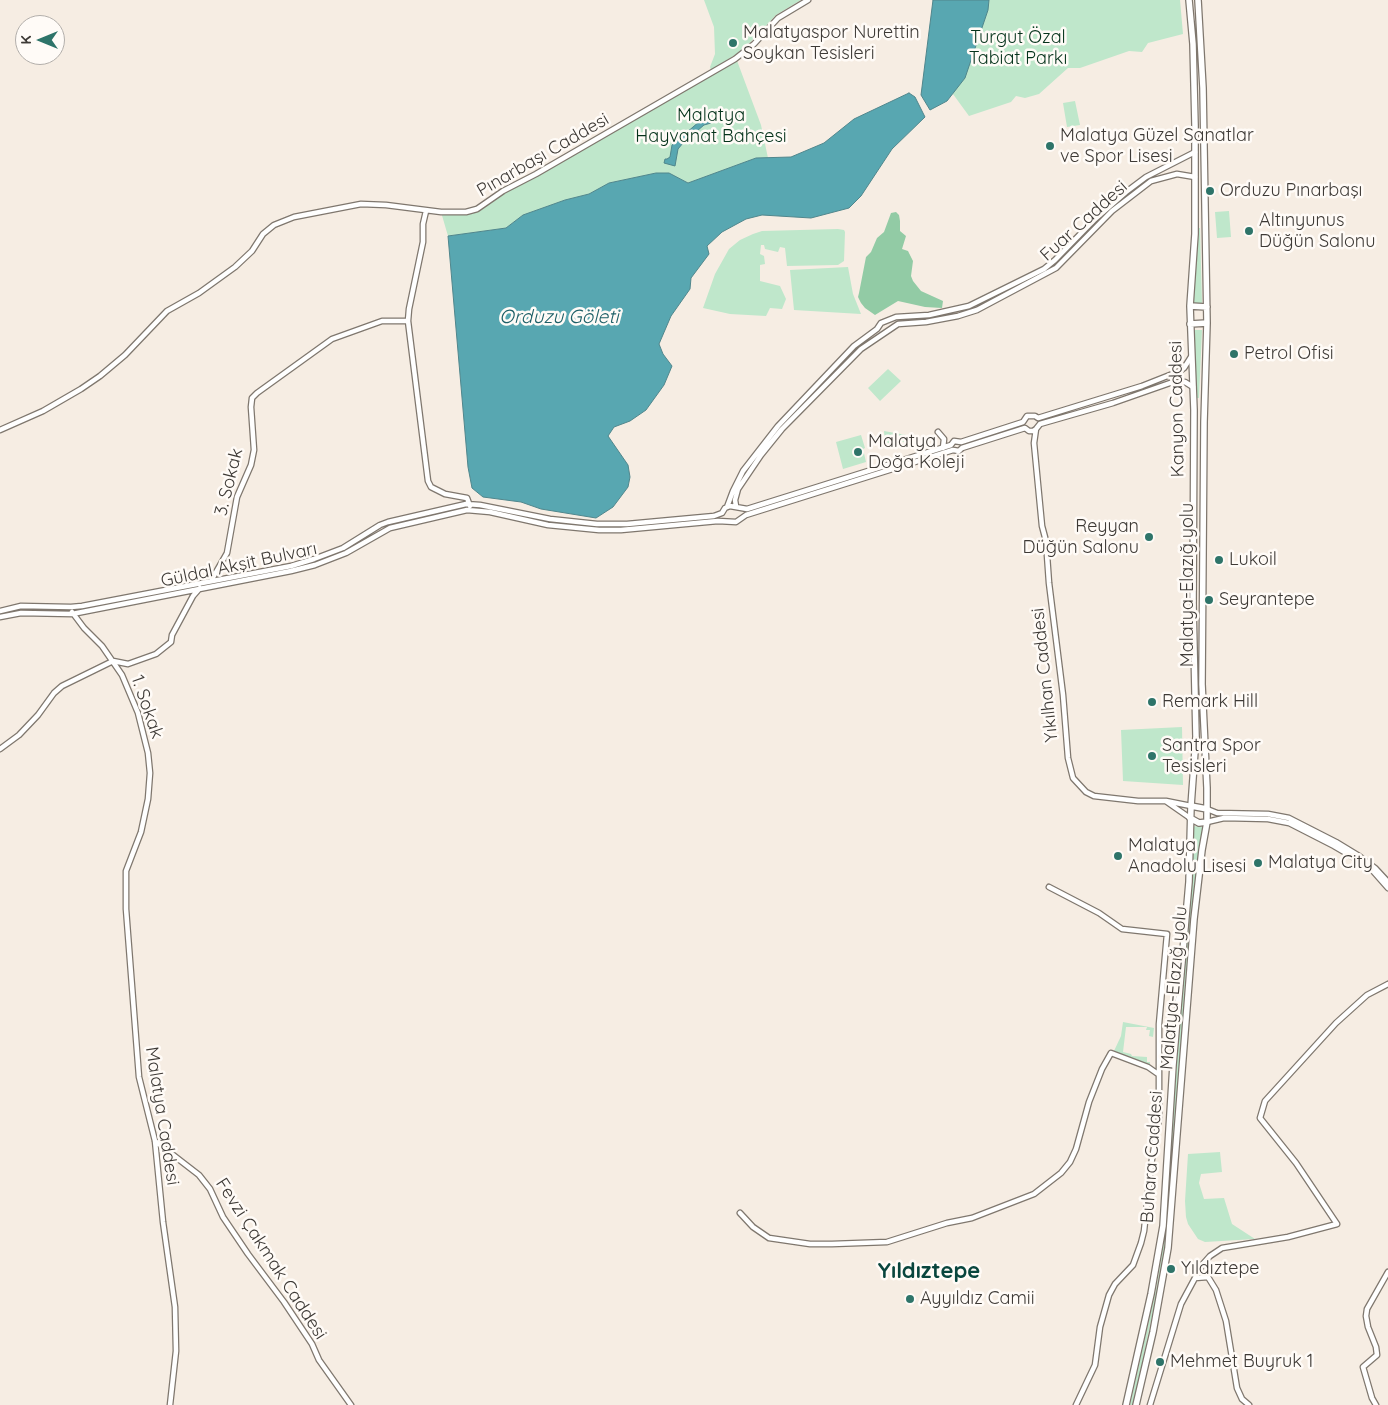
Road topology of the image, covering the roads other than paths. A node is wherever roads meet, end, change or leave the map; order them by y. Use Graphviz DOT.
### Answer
graph roads {
  1 [pos="808,0"];
  2 [pos="1189,0"];
  3 [pos="1198,0"];
  4 [pos="1195,152"];
  5 [pos="1172,163"];
  6 [pos="1174,174"];
  7 [pos="1194,177"];
  8 [pos="426,211"];
  9 [pos="1190,306"];
  10 [pos="1207,307"];
  11 [pos="408,321"];
  12 [pos="1190,324"];
  13 [pos="1207,324"];
  14 [pos="877,328"];
  15 [pos="882,334"];
  16 [pos="1191,357"];
  17 [pos="1193,387"];
  18 [pos="1038,418"];
  19 [pos="1023,422"];
  20 [pos="1040,424"];
  21 [pos="1036,429"];
  22 [pos="0,430"];
  23 [pos="1027,430"];
  24 [pos="938,432"];
  25 [pos="961,442"];
  26 [pos="1034,443"];
  27 [pos="943,448"];
  28 [pos="952,448"];
  29 [pos="962,448"];
  30 [pos="470,504"];
  31 [pos="727,507"];
  32 [pos="738,507"];
  33 [pos="471,510"];
  34 [pos="722,513"];
  35 [pos="741,517"];
  36 [pos="724,520"];
  37 [pos="212,581"];
  38 [pos="199,589"];
  39 [pos="71,608"];
  40 [pos="0,611"];
  41 [pos="72,614"];
  42 [pos="0,618"];
  43 [pos="113,661"];
  44 [pos="0,749"];
  45 [pos="1166,801"];
  46 [pos="1190,806"];
  47 [pos="1207,809"];
  48 [pos="1190,818"];
  49 [pos="1207,822"];
  50 [pos="141,832"];
  51 [pos="1388,882"];
  52 [pos="1049,887"];
  53 [pos="1388,888"];
  54 [pos="1388,984"];
  55 [pos="1158,1074"];
  56 [pos="1159,1119"];
  57 [pos="1170,1119"];
  58 [pos="155,1141"];
  59 [pos="740,1214"];
  60 [pos="1388,1272"];
  61 [pos="1195,1278"];
  62 [pos="170,1405"];
  63 [pos="351,1405"];
  64 [pos="1076,1405"];
  65 [pos="1126,1405"];
  66 [pos="1136,1405"];
  67 [pos="1150,1405"];
  68 [pos="1249,1405"];
  69 [pos="1376,1405"];
  1 -- 8 [label="street, Pınarbaşı Caddesi"];
  2 -- 4 [label="highway, Kanyon Caddesi"];
  3 -- 10 [label="highway, Malatya-Elazığ yolu"];
  4 -- 5 [label="street"];
  4 -- 7 [label="highway, Kanyon Caddesi"];
  5 -- 6 [label="street"];
  5 -- 14 [label="street"];
  6 -- 7 [label="street, Fuar Caddesi"];
  6 -- 15 [label="street, Fuar Caddesi"];
  7 -- 9 [label="highway, Kanyon Caddesi"];
  8 -- 11 [label="street"];
  8 -- 22 [label="street, Pınarbaşı Caddesi"];
  9 -- 10 [label="highway"];
  9 -- 12 [label="highway, Kanyon Caddesi"];
  10 -- 13 [label="highway, Malatya-Elazığ yolu"];
  11 -- 30 [label="street"];
  11 -- 37 [label="street, 3. Sokak"];
  12 -- 13 [label="highway"];
  12 -- 16 [label="highway, Kanyon Caddesi"];
  13 -- 47 [label="highway, Malatya-Elazığ yolu"];
  14 -- 15 [label="street"];
  14 -- 31 [label="street"];
  15 -- 32 [label="street, Fuar Caddesi"];
  16 -- 17 [label="highway, Kanyon Caddesi"];
  16 -- 18 [label="street, Güldal Akşit Bulvarı"];
  17 -- 20 [label="street"];
  17 -- 46 [label="highway, Kanyon Caddesi"];
  18 -- 19 [label="street, Güldal Akşit Bulvarı"];
  18 -- 20 [label="street"];
  19 -- 23 [label="street"];
  19 -- 25 [label="street, Güldal Akşit Bulvarı"];
  20 -- 21 [label="street"];
  21 -- 23 [label="street, Güldal Akşit Bulvarı"];
  21 -- 26 [label="street, Yıkılhan Caddesi"];
  23 -- 26 [label="street, Yıkılhan Caddesi"];
  23 -- 29 [label="street, Güldal Akşit Bulvarı"];
  24 -- 27 [label="street"];
  25 -- 28 [label="street, Güldal Akşit Bulvarı"];
  25 -- 29 [label="street"];
  26 -- 45 [label="street, Yıkılhan Caddesi"];
  27 -- 28 [label="street, Güldal Akşit Bulvarı"];
  27 -- 32 [label="street, Güldal Akşit Bulvarı"];
  28 -- 29 [label="street, Güldal Akşit Bulvarı"];
  28 -- 35 [label="street, Güldal Akşit Bulvarı"];
  30 -- 33 [label="street"];
  30 -- 34 [label="street, Güldal Akşit Bulvarı"];
  30 -- 37 [label="street, Güldal Akşit Bulvarı"];
  31 -- 32 [label="street, Güldal Akşit Bulvarı"];
  31 -- 34 [label="street"];
  32 -- 35 [label="street"];
  33 -- 36 [label="street, Güldal Akşit Bulvarı"];
  33 -- 38 [label="street, Güldal Akşit Bulvarı"];
  34 -- 36 [label="street"];
  35 -- 36 [label="street, Güldal Akşit Bulvarı"];
  37 -- 38 [label="street"];
  37 -- 39 [label="street, Güldal Akşit Bulvarı"];
  38 -- 41 [label="street, Güldal Akşit Bulvarı"];
  38 -- 43 [label="street"];
  39 -- 40 [label="street, Güldal Akşit Bulvarı"];
  39 -- 41 [label="street"];
  41 -- 42 [label="street, Güldal Akşit Bulvarı"];
  41 -- 43 [label="street, 1. Sokak"];
  43 -- 44 [label="street"];
  43 -- 50 [label="street, 1. Sokak"];
  45 -- 46 [label="street, Yıkılhan Caddesi"];
  45 -- 48 [label="street"];
  46 -- 47 [label="highway"];
  46 -- 48 [label="highway, Kanyon Caddesi"];
  47 -- 49 [label="highway, Malatya-Elazığ yolu"];
  47 -- 51 [label="street"];
  48 -- 49 [label="highway"];
  48 -- 57 [label="highway, Buhara Caddesi"];
  49 -- 53 [label="street"];
  49 -- 66 [label="highway, Malatya-Elazığ yolu"];
  50 -- 58 [label="street, Malatya Caddesi"];
  52 -- 55 [label="street"];
  54 -- 61 [label="street"];
  55 -- 56 [label="street"];
  55 -- 59 [label="street"];
  56 -- 57 [label="street"];
  56 -- 64 [label="street"];
  57 -- 65 [label="highway, Buhara Caddesi"];
  58 -- 62 [label="street, Malatya Caddesi"];
  58 -- 63 [label="street, Fevzi Çakmak Caddesi"];
  60 -- 69 [label="street"];
  61 -- 67 [label="street"];
  61 -- 68 [label="street"];
}
